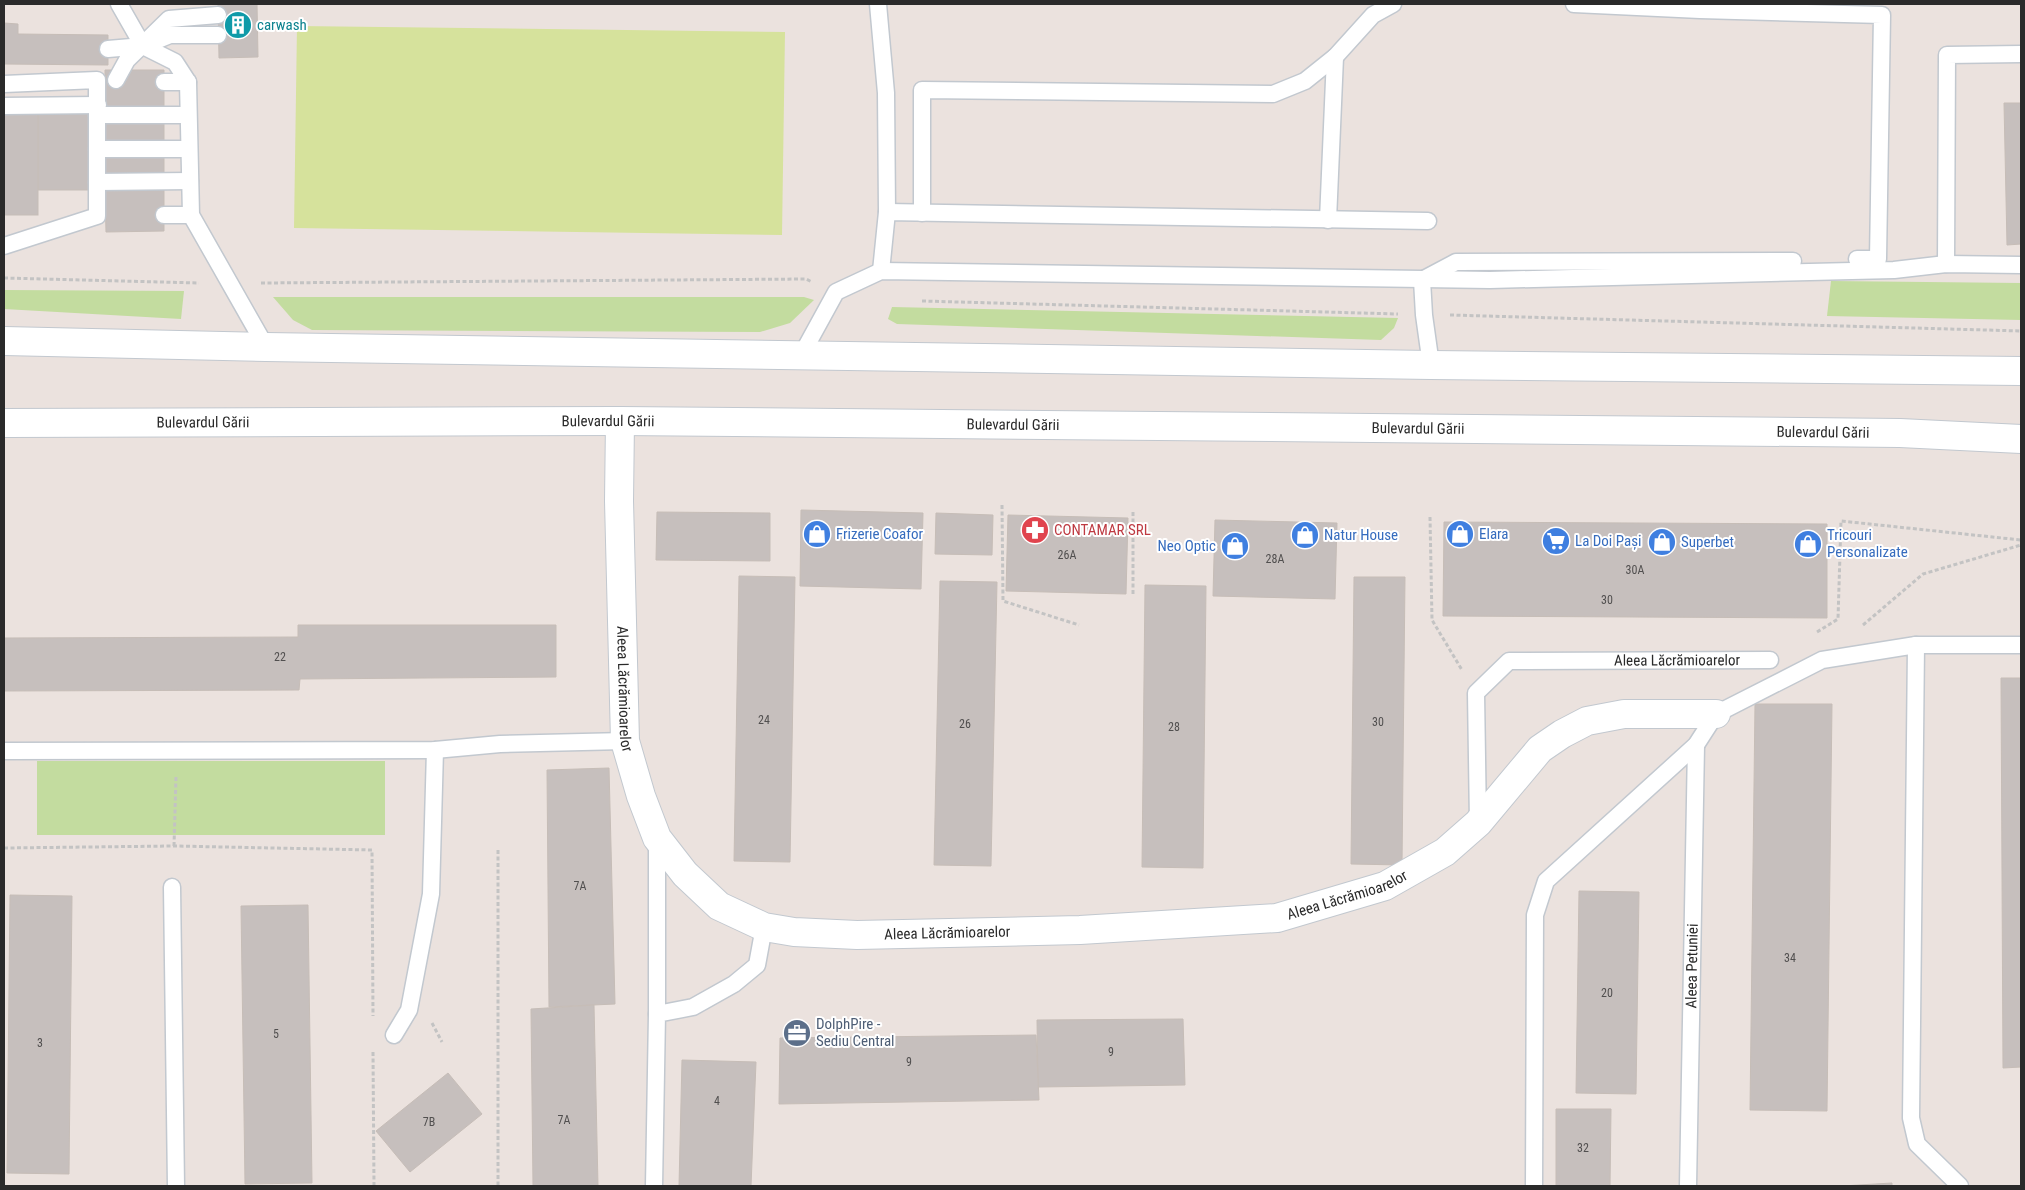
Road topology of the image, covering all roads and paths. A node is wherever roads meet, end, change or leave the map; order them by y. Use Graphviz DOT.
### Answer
graph roads {
  1 [pos="119,4"];
  2 [pos="878,4"];
  3 [pos="1393,4"];
  4 [pos="1574,4"];
  5 [pos="218,15"];
  6 [pos="218,35"];
  7 [pos="143,46"];
  8 [pos="108,49"];
  9 [pos="2018,54"];
  10 [pos="1335,57"];
  11 [pos="116,80"];
  12 [pos="164,82"];
  13 [pos="188,82"];
  14 [pos="4,84"];
  15 [pos="4,106"];
  16 [pos="98,110"];
  17 [pos="188,115"];
  18 [pos="98,149"];
  19 [pos="189,149"];
  20 [pos="190,181"];
  21 [pos="97,182"];
  22 [pos="887,212"];
  23 [pos="922,213"];
  24 [pos="164,215"];
  25 [pos="191,215"];
  26 [pos="1328,220"];
  27 [pos="1428,221"];
  28 [pos="4,246"];
  29 [pos="1946,264"];
  30 [pos="2021,265"];
  31 [pos="881,271"];
  32 [pos="1422,280"];
  33 [pos="4,341"];
  34 [pos="266,347"];
  35 [pos="802,354"];
  36 [pos="1431,365"];
  37 [pos="2021,371"];
  38 [pos="620,421"];
  39 [pos="4,423"];
  40 [pos="2021,439"];
  41 [pos="1002,505"];
  42 [pos="1133,510"];
  43 [pos="1430,517"];
  44 [pos="2021,540"];
  45 [pos="2021,545"];
  46 [pos="1133,594"];
  47 [pos="1079,625"];
  48 [pos="1812,635"];
  49 [pos="1916,645"];
  50 [pos="2021,645"];
  51 [pos="1770,660"];
  52 [pos="1822,660"];
  53 [pos="1476,693"];
  54 [pos="1716,714"];
  55 [pos="625,741"];
  56 [pos="1696,745"];
  57 [pos="435,750"];
  58 [pos="4,751"];
  59 [pos="177,751"];
  60 [pos="1478,823"];
  61 [pos="657,838"];
  62 [pos="174,846"];
  63 [pos="4,848"];
  64 [pos="372,850"];
  65 [pos="498,850"];
  66 [pos="172,886"];
  67 [pos="764,927"];
  68 [pos="657,1014"];
  69 [pos="394,1035"];
  70 [pos="176,1186"];
  71 [pos="498,1186"];
  72 [pos="654,1186"];
  73 [pos="1534,1186"];
  74 [pos="1688,1186"];
  75 [pos="1960,1186"];
  1 -- 7 [label="lane"];
  2 -- 22 [label="lane"];
  3 -- 10 [label="lane"];
  4 -- 32 [label="lane"];
  5 -- 7 [label="lane"];
  6 -- 7 [label="lane"];
  7 -- 8 [label="lane"];
  7 -- 11 [label="lane"];
  7 -- 13 [label="lane"];
  9 -- 29 [label="lane"];
  10 -- 23 [label="lane"];
  10 -- 26 [label="lane"];
  12 -- 13 [label="lane"];
  13 -- 17 [label="lane"];
  14 -- 16 [label="lane"];
  15 -- 16 [label="lane"];
  16 -- 17 [label="lane"];
  16 -- 18 [label="lane"];
  17 -- 19 [label="lane"];
  18 -- 19 [label="lane"];
  18 -- 21 [label="lane"];
  19 -- 20 [label="lane"];
  20 -- 21 [label="lane"];
  20 -- 25 [label="lane"];
  21 -- 28 [label="lane"];
  22 -- 23 [label="lane"];
  22 -- 31 [label="lane"];
  23 -- 26 [label="lane"];
  24 -- 25 [label="lane"];
  25 -- 34 [label="lane"];
  26 -- 27 [label="lane"];
  29 -- 30 [label="lane"];
  29 -- 32 [label="lane"];
  31 -- 32 [label="lane"];
  31 -- 35 [label="lane"];
  32 -- 36 [label="lane"];
  33 -- 34 [label="main road"];
  34 -- 35 [label="main road"];
  35 -- 36 [label="main road"];
  36 -- 37 [label="main road"];
  38 -- 39 [label="main road, Bulevardul Gării"];
  38 -- 40 [label="main road, Bulevardul Gării"];
  38 -- 55 [label="main road, Aleea Lăcrămioarelor"];
  41 -- 47 [label="path"];
  42 -- 46 [label="path"];
  43 -- 53 [label="path"];
  44 -- 48 [label="path"];
  45 -- 52 [label="path"];
  49 -- 50 [label="lane"];
  49 -- 52 [label="lane"];
  49 -- 75 [label="lane"];
  51 -- 53 [label="lane, Aleea Lăcrămioarelor"];
  52 -- 54 [label="lane"];
  53 -- 60 [label="lane"];
  54 -- 56 [label="lane"];
  54 -- 60 [label="main road, Aleea Lăcrămioarelor"];
  55 -- 57 [label="lane"];
  55 -- 61 [label="main road, Aleea Lăcrămioarelor"];
  56 -- 73 [label="lane"];
  56 -- 74 [label="lane, Aleea Petuniei"];
  57 -- 59 [label="lane"];
  57 -- 69 [label="lane"];
  58 -- 59 [label="lane"];
  59 -- 62 [label="path"];
  60 -- 67 [label="main road, Aleea Lăcrămioarelor"];
  61 -- 67 [label="main road, Aleea Lăcrămioarelor"];
  61 -- 68 [label="lane"];
  62 -- 63 [label="path"];
  62 -- 64 [label="path"];
  65 -- 71 [label="path"];
  66 -- 70 [label="lane"];
  67 -- 68 [label="lane"];
  68 -- 72 [label="lane"];
}
